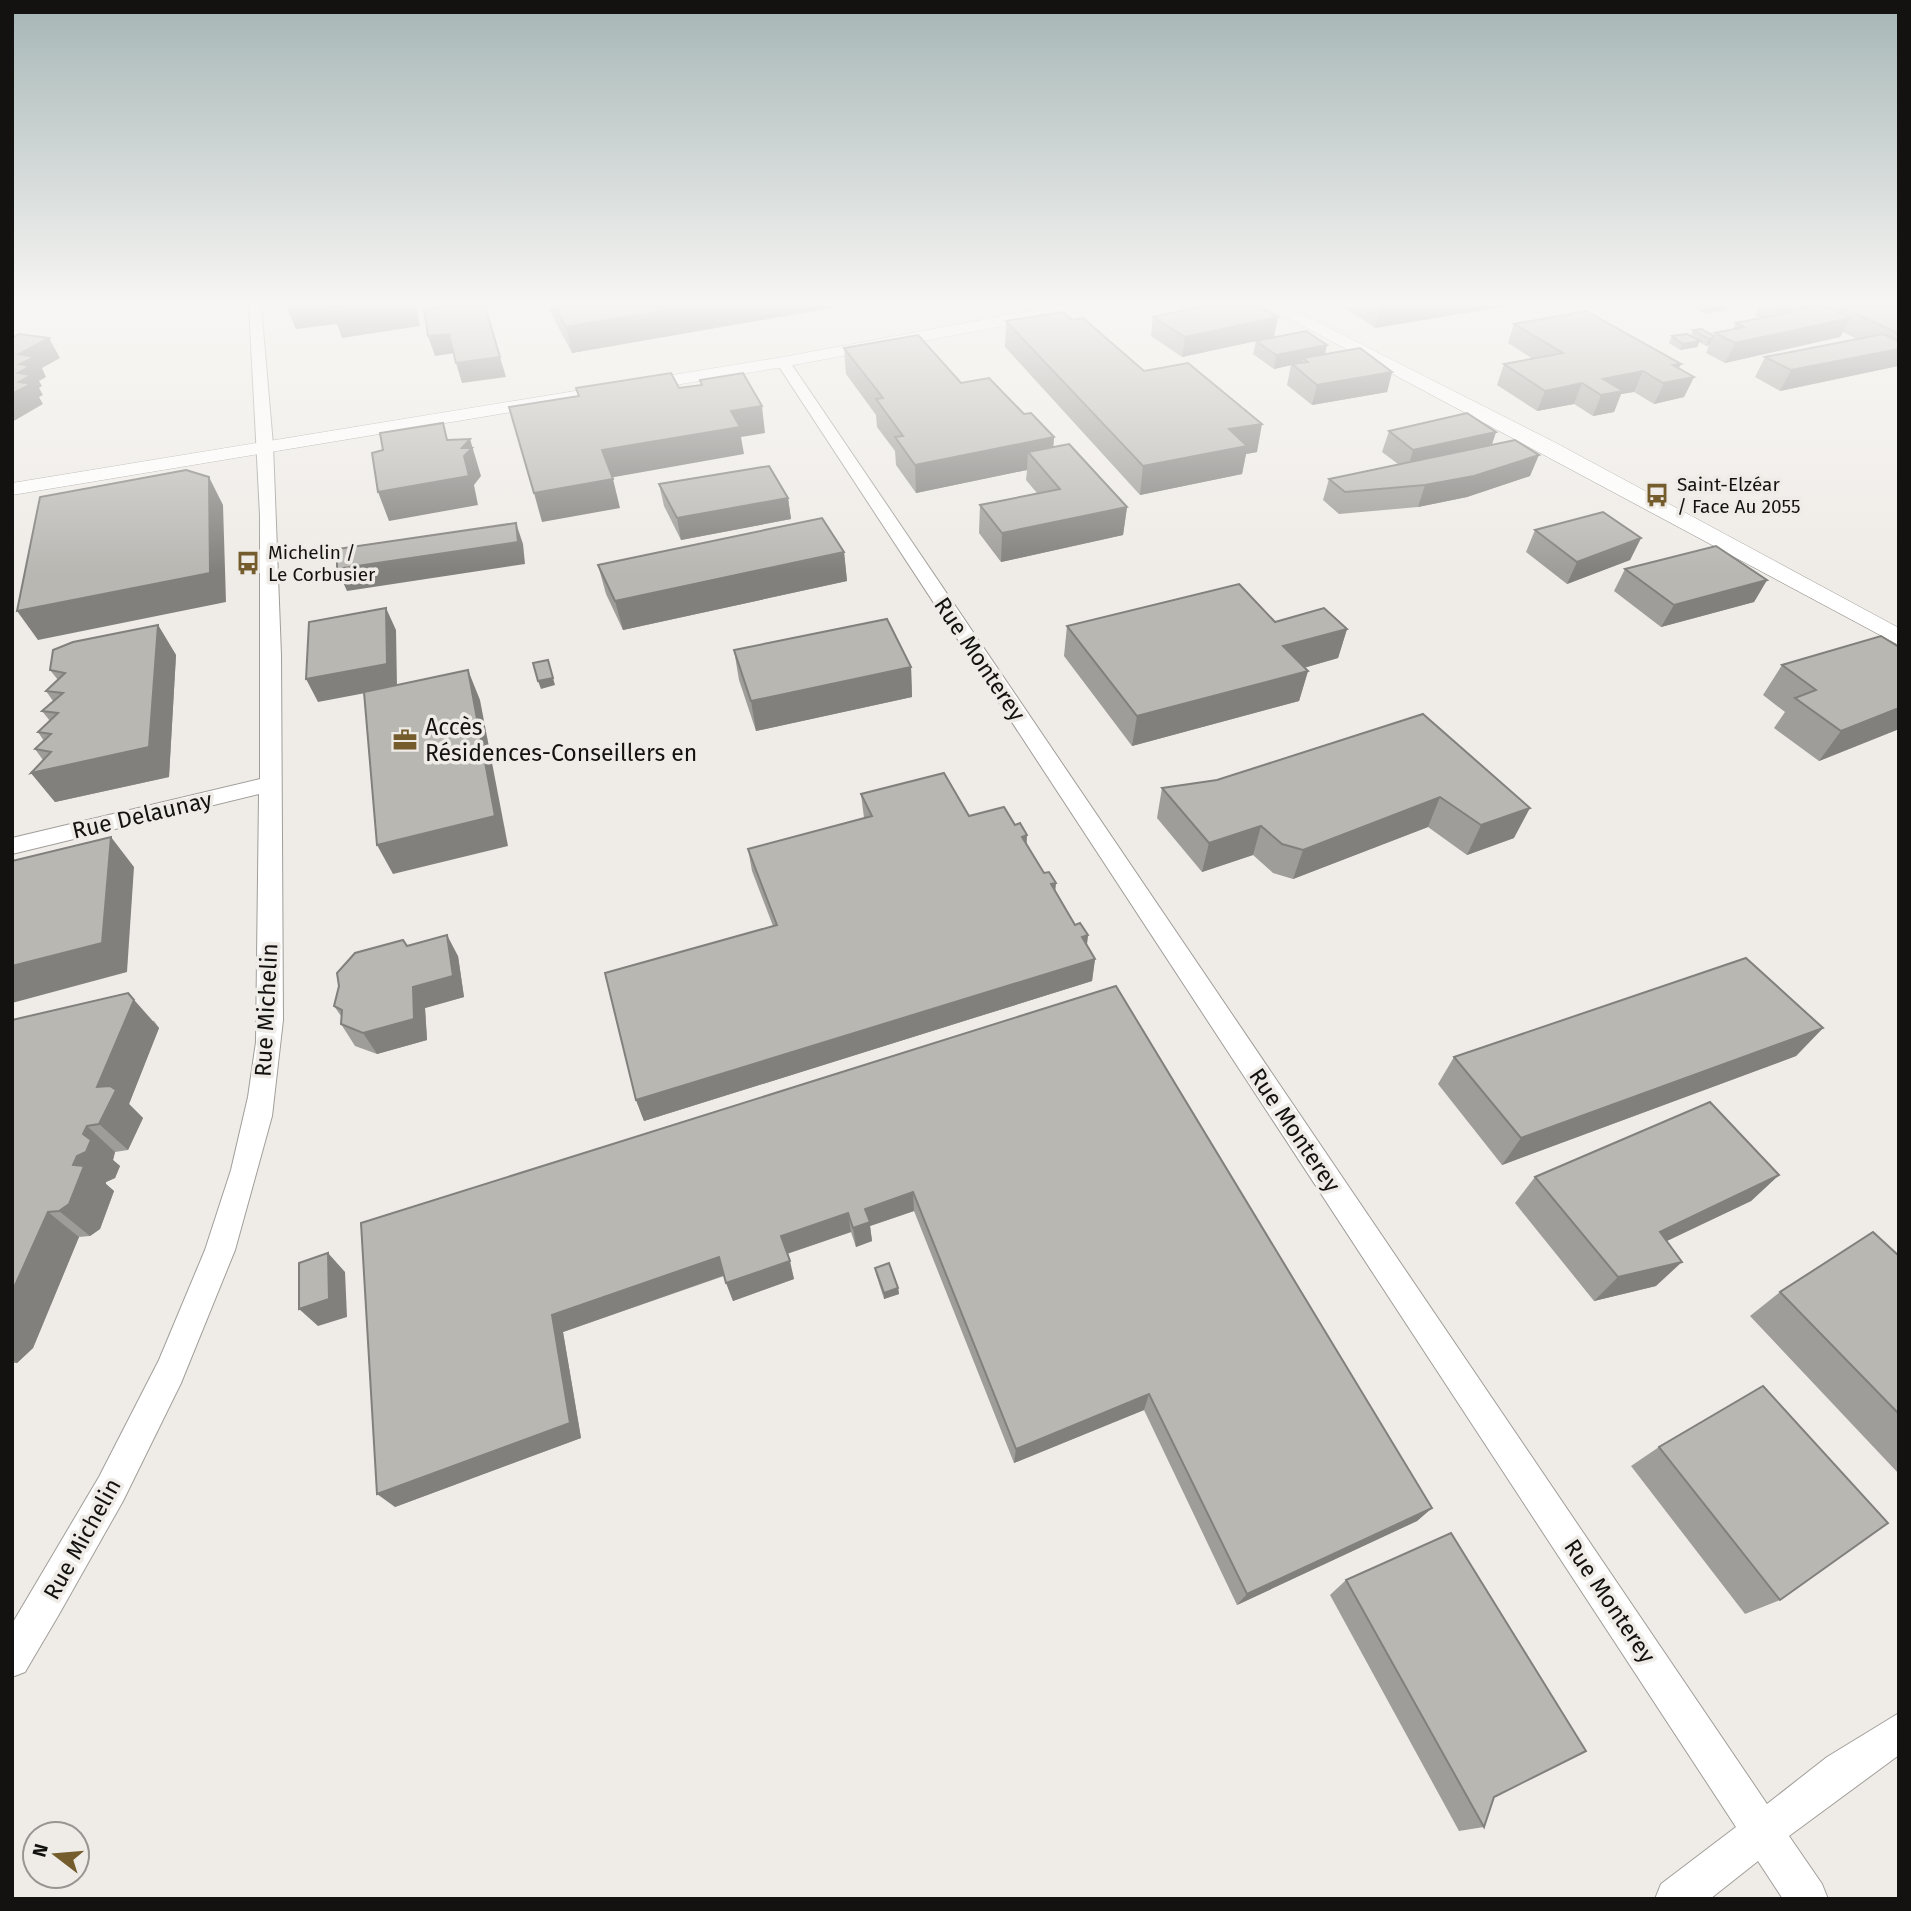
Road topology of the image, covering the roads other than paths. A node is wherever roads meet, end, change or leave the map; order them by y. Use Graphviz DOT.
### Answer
graph roads {
  1 [pos="263,395"];
  2 [pos="577,395"];
  3 [pos="805,395"];
  4 [pos="1448,395"];
  5 [pos="267,445"];
  6 [pos="12,489"];
  7 [pos="1899,639"];
  8 [pos="271,784"];
  9 [pos="12,846"];
  10 [pos="12,1659"];
  11 [pos="1899,1731"];
  12 [pos="1763,1832"];
  13 [pos="1676,1899"];
  14 [pos="1807,1899"];
  1 -- 5 [label="street, Rue Michelin"];
  2 -- 5 [label="street"];
  3 -- 12 [label="street, Rue Monterey"];
  4 -- 7 [label="street"];
  5 -- 6 [label="street"];
  5 -- 8 [label="street, Rue Michelin"];
  8 -- 9 [label="street, Rue Delaunay"];
  8 -- 10 [label="street, Rue Michelin"];
  11 -- 12 [label="street"];
  12 -- 13 [label="street"];
  12 -- 14 [label="street, Rue Monterey"];
}
